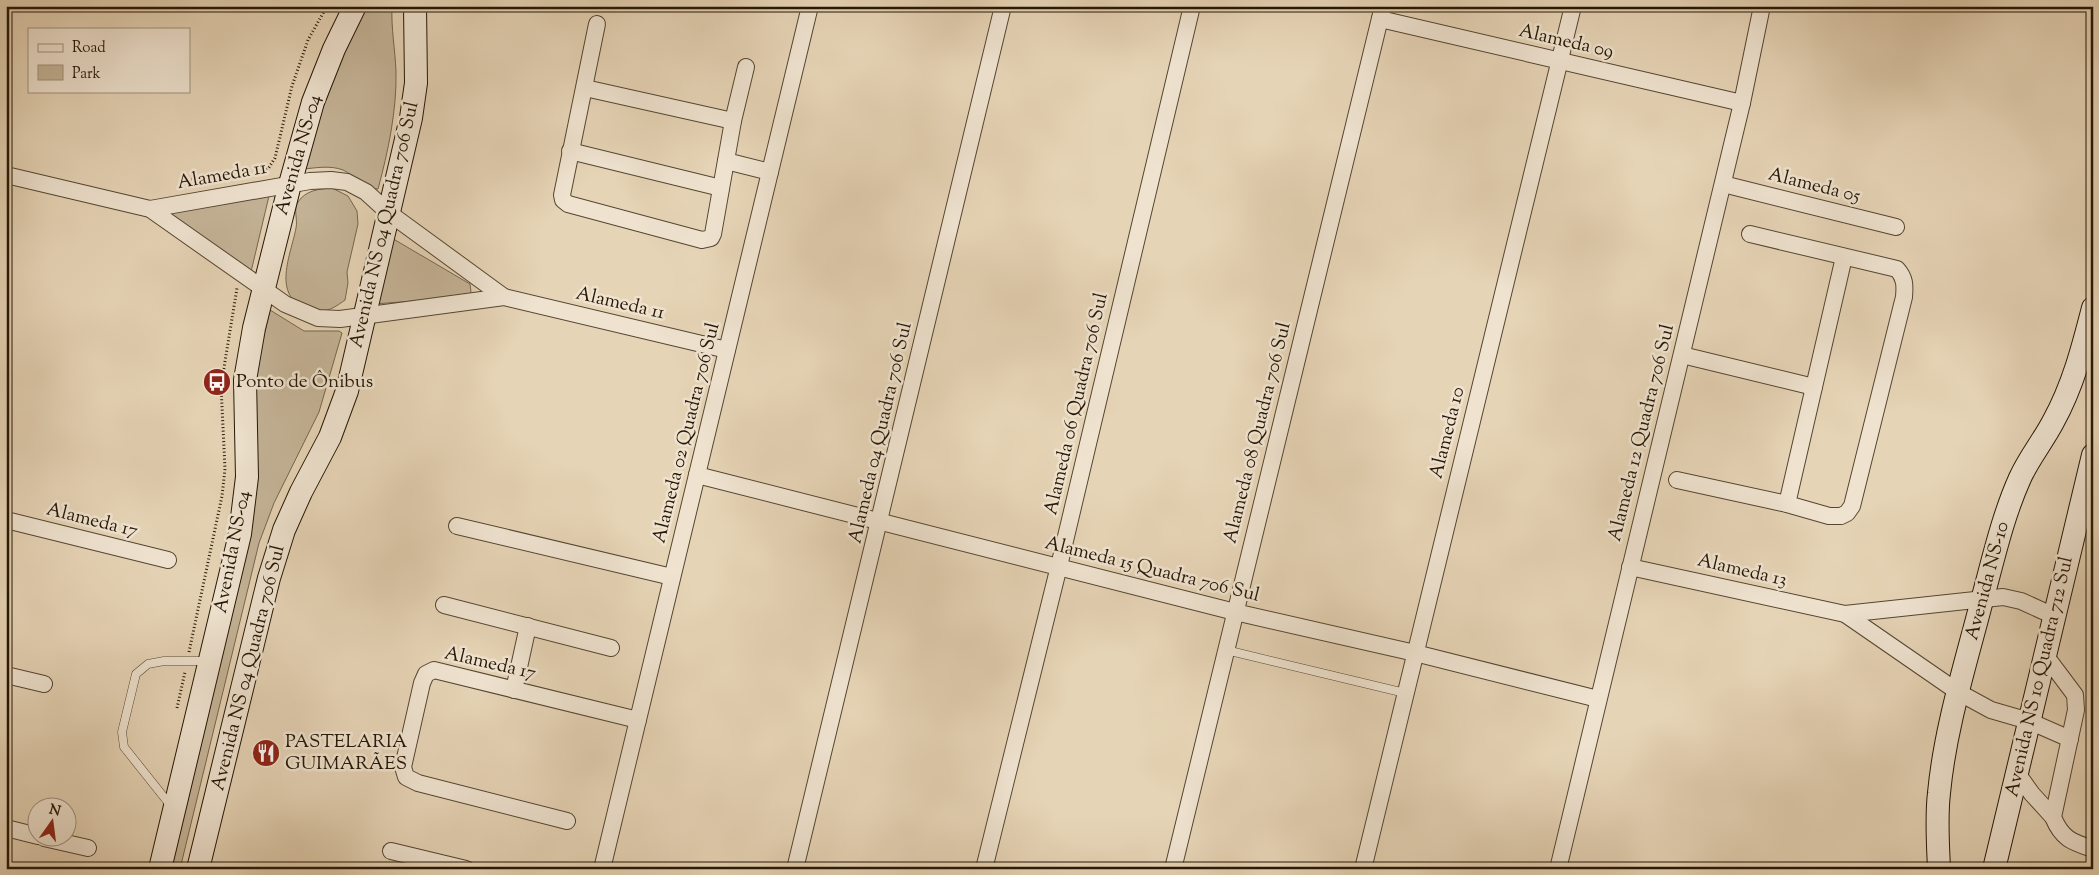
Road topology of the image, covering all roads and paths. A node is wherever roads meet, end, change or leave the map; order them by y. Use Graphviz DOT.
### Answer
graph roads {
  1 [pos="327,6"];
  2 [pos="355,6"];
  3 [pos="416,6"];
  4 [pos="810,6"];
  5 [pos="1003,6"];
  6 [pos="1192,6"];
  7 [pos="1573,6"];
  8 [pos="1762,6"];
  9 [pos="1382,12"];
  10 [pos="597,24"];
  11 [pos="1559,61"];
  12 [pos="746,67"];
  13 [pos="585,88"];
  14 [pos="1742,103"];
  15 [pos="734,122"];
  16 [pos="570,151"];
  17 [pos="726,161"];
  18 [pos="770,172"];
  19 [pos="251,174"];
  20 [pos="6,175"];
  21 [pos="242,175"];
  22 [pos="290,184"];
  23 [pos="1722,184"];
  24 [pos="721,188"];
  25 [pos="186,202"];
  26 [pos="150,209"];
  27 [pos="389,213"];
  28 [pos="1896,227"];
  29 [pos="1750,234"];
  30 [pos="1844,256"];
  31 [pos="236,284"];
  32 [pos="264,291"];
  33 [pos="504,297"];
  34 [pos="2093,308"];
  35 [pos="366,316"];
  36 [pos="727,350"];
  37 [pos="1682,355"];
  38 [pos="1814,387"];
  39 [pos="2093,455"];
  40 [pos="697,476"];
  41 [pos="1677,480"];
  42 [pos="1787,504"];
  43 [pos="6,520"];
  44 [pos="880,521"];
  45 [pos="457,526"];
  46 [pos="168,560"];
  47 [pos="1059,566"];
  48 [pos="1630,567"];
  49 [pos="672,577"];
  50 [pos="1983,598"];
  51 [pos="444,605"];
  52 [pos="1235,612"];
  53 [pos="1845,614"];
  54 [pos="2054,616"];
  55 [pos="528,626"];
  56 [pos="611,648"];
  57 [pos="1226,650"];
  58 [pos="1415,653"];
  59 [pos="2044,655"];
  60 [pos="198,660"];
  61 [pos="185,670"];
  62 [pos="6,675"];
  63 [pos="44,684"];
  64 [pos="514,690"];
  65 [pos="1405,692"];
  66 [pos="1958,692"];
  67 [pos="1598,699"];
  68 [pos="177,708"];
  69 [pos="638,720"];
  70 [pos="2029,721"];
  71 [pos="2070,739"];
  72 [pos="2017,773"];
  73 [pos="174,810"];
  74 [pos="2053,817"];
  75 [pos="567,821"];
  76 [pos="6,828"];
  77 [pos="28,834"];
  78 [pos="78,846"];
  79 [pos="88,848"];
  80 [pos="2093,849"];
  81 [pos="391,851"];
  82 [pos="199,868"];
  83 [pos="160,869"];
  84 [pos="466,869"];
  85 [pos="602,869"];
  86 [pos="796,869"];
  87 [pos="984,869"];
  88 [pos="1173,869"];
  89 [pos="1363,869"];
  90 [pos="1558,869"];
  91 [pos="1939,869"];
  92 [pos="1994,869"];
  1 -- 19 [label="path"];
  2 -- 22 [label="street, Avenida NS-04"];
  3 -- 27 [label="street, Avenida NS 04 Quadra 706 Sul"];
  4 -- 18 [label="street, Alameda 02 Quadra 706 Sul"];
  5 -- 44 [label="street, Alameda 04 Quadra 706 Sul"];
  6 -- 47 [label="street, Alameda 06 Quadra 706 Sul"];
  7 -- 11 [label="street, Alameda 10"];
  8 -- 14 [label="street, Alameda 12 Quadra 706 Sul"];
  9 -- 11 [label="street, Alameda 09"];
  9 -- 52 [label="street, Alameda 08 Quadra 706 Sul"];
  10 -- 13 [label="street"];
  11 -- 14 [label="street, Alameda 09"];
  11 -- 58 [label="street, Alameda 10"];
  12 -- 15 [label="street"];
  13 -- 15 [label="street"];
  13 -- 16 [label="street"];
  14 -- 23 [label="street, Alameda 12 Quadra 706 Sul"];
  15 -- 17 [label="street"];
  16 -- 24 [label="street"];
  16 -- 24 [label="street"];
  17 -- 18 [label="street"];
  17 -- 24 [label="street"];
  18 -- 36 [label="street, Alameda 02 Quadra 706 Sul"];
  20 -- 26 [label="street, Alameda 11"];
  21 -- 25 [label="path"];
  22 -- 25 [label="street, Alameda 11"];
  22 -- 27 [label="street, Alameda 11"];
  22 -- 32 [label="street, Avenida NS-04"];
  23 -- 28 [label="street, Alameda 05"];
  23 -- 37 [label="street, Alameda 12 Quadra 706 Sul"];
  25 -- 26 [label="street, Alameda 11"];
  26 -- 32 [label="street, Alameda 11"];
  27 -- 33 [label="street, Alameda 11"];
  27 -- 35 [label="street, Avenida NS 04 Quadra 706 Sul"];
  29 -- 30 [label="street"];
  30 -- 38 [label="street"];
  30 -- 42 [label="street"];
  31 -- 60 [label="path"];
  32 -- 35 [label="street, Alameda 11"];
  32 -- 60 [label="street, Avenida NS-04"];
  33 -- 35 [label="street, Alameda 11"];
  33 -- 36 [label="street, Alameda 11"];
  34 -- 50 [label="street, Avenida NS-10"];
  35 -- 82 [label="street, Avenida NS 04 Quadra 706 Sul"];
  36 -- 40 [label="street, Alameda 02 Quadra 706 Sul"];
  37 -- 38 [label="street"];
  37 -- 48 [label="street, Alameda 12 Quadra 706 Sul"];
  38 -- 42 [label="street"];
  39 -- 54 [label="street, Avenida NS 10 Quadra 712 Sul"];
  40 -- 44 [label="street, Alameda 15 Quadra 706 Sul"];
  40 -- 49 [label="street, Alameda 02 Quadra 706 Sul"];
  41 -- 42 [label="street"];
  43 -- 46 [label="street, Alameda 17"];
  44 -- 47 [label="street, Alameda 15 Quadra 706 Sul"];
  44 -- 86 [label="street, Alameda 04 Quadra 706 Sul"];
  45 -- 49 [label="street"];
  47 -- 52 [label="street, Alameda 15 Quadra 706 Sul"];
  47 -- 87 [label="street, Alameda 06 Quadra 706 Sul"];
  48 -- 53 [label="street, Alameda 13"];
  48 -- 67 [label="street, Alameda 12 Quadra 706 Sul"];
  49 -- 69 [label="street, Alameda 02 Quadra 706 Sul"];
  50 -- 53 [label="street, Alameda 13"];
  50 -- 54 [label="street, Alameda 13"];
  50 -- 66 [label="street, Avenida NS-10"];
  51 -- 55 [label="street"];
  52 -- 57 [label="street, Alameda 08 Quadra 706 Sul"];
  52 -- 58 [label="street, Alameda 15 Quadra 706 Sul"];
  53 -- 66 [label="street, Alameda 13"];
  54 -- 59 [label="street, Avenida NS 10 Quadra 712 Sul"];
  55 -- 56 [label="street"];
  55 -- 64 [label="street"];
  57 -- 65 [label="lane"];
  57 -- 88 [label="street, Alameda 08 Quadra 706 Sul"];
  58 -- 65 [label="street, Alameda 10"];
  58 -- 67 [label="street, Alameda 15 Quadra 706 Sul"];
  59 -- 70 [label="street, Avenida NS 10 Quadra 712 Sul"];
  59 -- 71 [label="street"];
  60 -- 73 [label="street, Avenida NS-04"];
  60 -- 73 [label="lane"];
  61 -- 68 [label="path"];
  62 -- 63 [label="street"];
  64 -- 69 [label="street, Alameda 17"];
  64 -- 75 [label="street, Alameda 17"];
  65 -- 89 [label="street, Alameda 10"];
  66 -- 70 [label="street, Alameda 13"];
  66 -- 91 [label="street, Avenida NS-10"];
  67 -- 90 [label="street, Alameda 12 Quadra 706 Sul"];
  69 -- 85 [label="street, Alameda 02 Quadra 706 Sul"];
  70 -- 71 [label="street, Alameda 13"];
  70 -- 72 [label="street, Avenida NS 10 Quadra 712 Sul"];
  71 -- 74 [label="street"];
  72 -- 74 [label="street"];
  72 -- 92 [label="street, Avenida NS 10 Quadra 712 Sul"];
  73 -- 83 [label="street, Avenida NS-04"];
  74 -- 80 [label="street"];
  76 -- 77 [label="street"];
  78 -- 79 [label="street"];
  81 -- 84 [label="street"];
}
